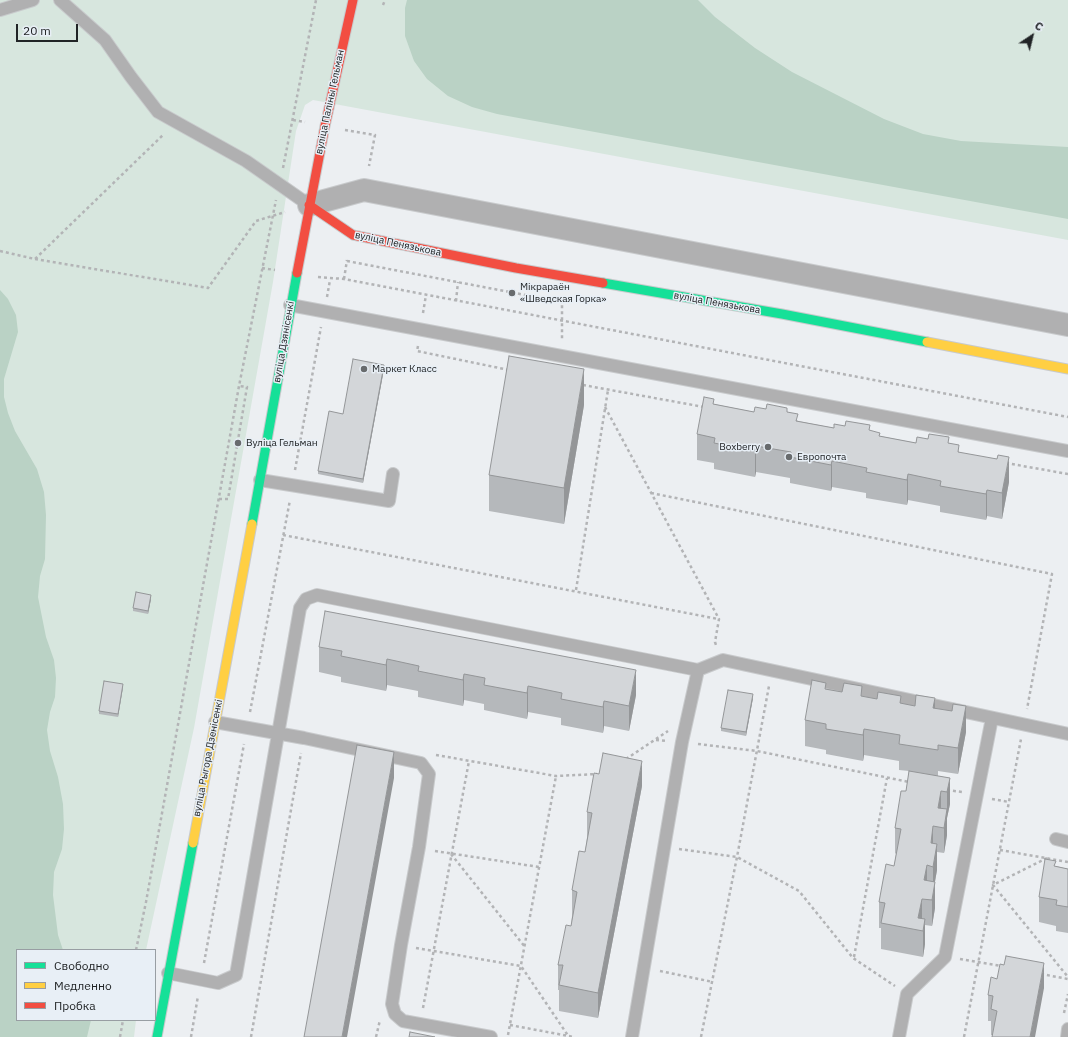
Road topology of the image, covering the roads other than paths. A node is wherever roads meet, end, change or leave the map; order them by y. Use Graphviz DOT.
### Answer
graph roads {
  1 [pos="33,0"];
  2 [pos="60,0"];
  3 [pos="353,0"];
  4 [pos="0,10"];
  5 [pos="309,205"];
  6 [pos="290,305"];
  7 [pos="1068,325"];
  8 [pos="1068,369"];
  9 [pos="1068,451"];
  10 [pos="393,474"];
  11 [pos="260,480"];
  12 [pos="698,670"];
  13 [pos="992,718"];
  14 [pos="215,722"];
  15 [pos="277,733"];
  16 [pos="1068,734"];
  17 [pos="168,973"];
  18 [pos="1068,1030"];
  19 [pos="156,1037"];
  20 [pos="491,1037"];
  21 [pos="632,1037"];
  22 [pos="899,1037"];
  23 [pos="1067,1037"];
  1 -- 4 [label="lane"];
  2 -- 5 [label="lane"];
  3 -- 5 [label="street, вуліца Паліны Гельман"];
  5 -- 6 [label="street, вуліца Дзянісенкі"];
  5 -- 7 [label="street"];
  5 -- 8 [label="street, вуліца Пенязькова"];
  6 -- 9 [label="lane"];
  6 -- 11 [label="street, вуліца Дзянісенкі"];
  10 -- 11 [label="lane"];
  11 -- 14 [label="street, вуліца Рыгора Дзенісенкі"];
  12 -- 13 [label="lane"];
  12 -- 15 [label="lane"];
  12 -- 21 [label="lane"];
  13 -- 16 [label="lane"];
  13 -- 22 [label="lane"];
  14 -- 15 [label="lane"];
  14 -- 17 [label="street, вуліца Рыгора Дзенісенкі"];
  15 -- 17 [label="lane"];
  15 -- 20 [label="lane"];
  17 -- 19 [label="street, вуліца Рыгора Дзенісенкі"];
  18 -- 23 [label="lane"];
}
